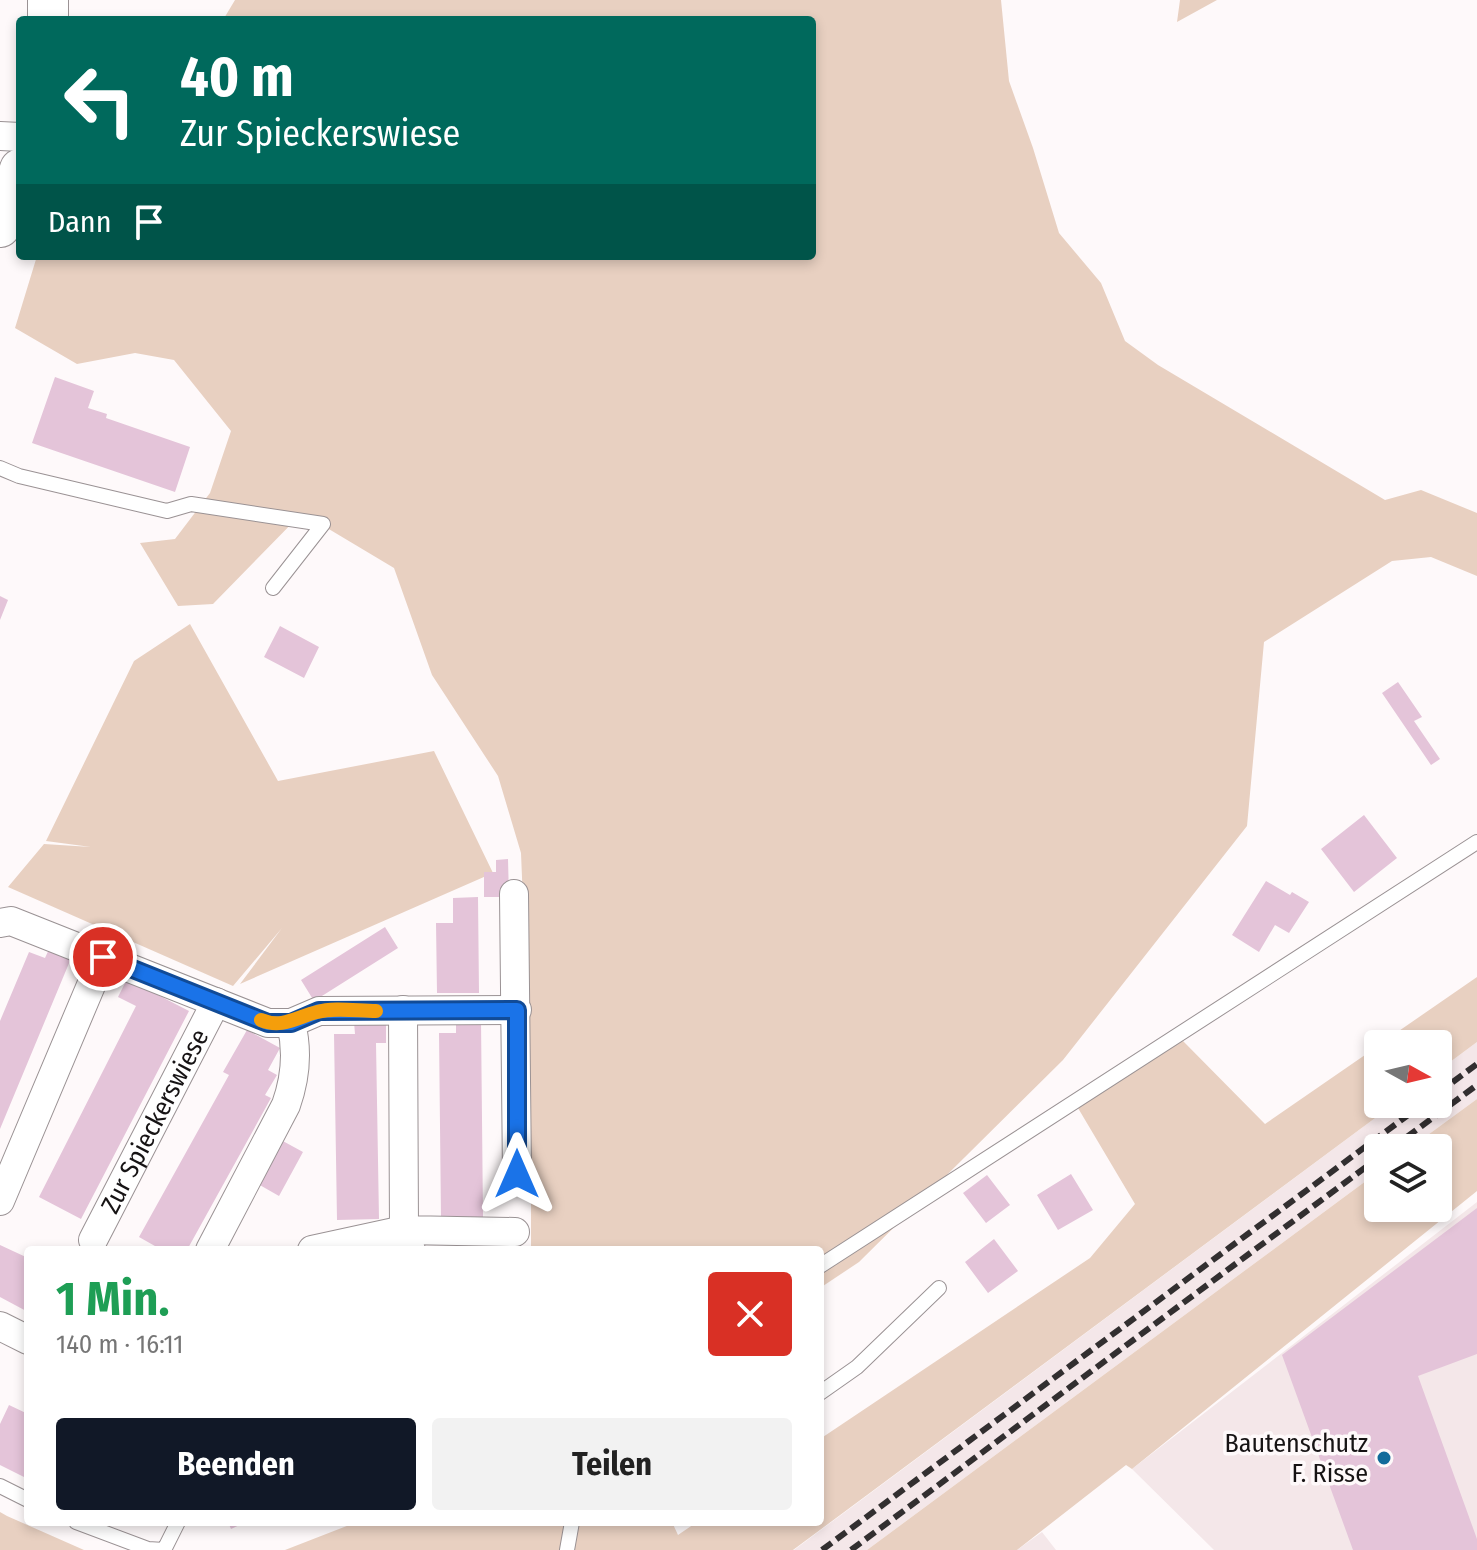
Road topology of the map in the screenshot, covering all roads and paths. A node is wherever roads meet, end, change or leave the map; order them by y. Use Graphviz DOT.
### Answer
graph roads {
  1 [pos="16,181"];
  2 [pos="0,227"];
  3 [pos="0,468"];
  4 [pos="273,588"];
  5 [pos="1477,842"];
  6 [pos="514,894"];
  7 [pos="0,923"];
  8 [pos="103,957"];
  9 [pos="216,1002"];
  10 [pos="403,1010"];
  11 [pos="517,1010"];
  12 [pos="291,1023"];
  13 [pos="517,1174"];
  14 [pos="0,1201"];
  15 [pos="515,1232"];
  16 [pos="93,1240"];
  17 [pos="407,1240"];
  18 [pos="212,1246"];
  19 [pos="350,1246"];
  20 [pos="824,1263"];
  21 [pos="939,1288"];
  22 [pos="0,1326"];
  23 [pos="24,1338"];
  24 [pos="824,1390"];
  25 [pos="0,1486"];
  26 [pos="24,1498"];
  27 [pos="87,1526"];
  28 [pos="176,1526"];
  29 [pos="571,1526"];
  30 [pos="567,1550"];
  1 -- 2 [label="main road"];
  3 -- 4 [label="lane"];
  5 -- 20 [label="lane"];
  6 -- 11 [label="street"];
  7 -- 8 [label="street, Zur Spieckerswiese"];
  8 -- 9 [label="street, Zur Spieckerswiese"];
  8 -- 14 [label="street"];
  9 -- 12 [label="street, Zur Spieckerswiese"];
  9 -- 16 [label="street, Zur Spieckerswiese"];
  10 -- 11 [label="street, Zur Spieckerswiese"];
  10 -- 12 [label="street, Zur Spieckerswiese"];
  10 -- 17 [label="street"];
  11 -- 13 [label="street"];
  12 -- 18 [label="street"];
  15 -- 17 [label="street"];
  17 -- 19 [label="street"];
  21 -- 24 [label="lane"];
  22 -- 23 [label="street"];
  25 -- 26 [label="lane"];
  27 -- 28 [label="lane"];
  29 -- 30 [label="lane"];
}
